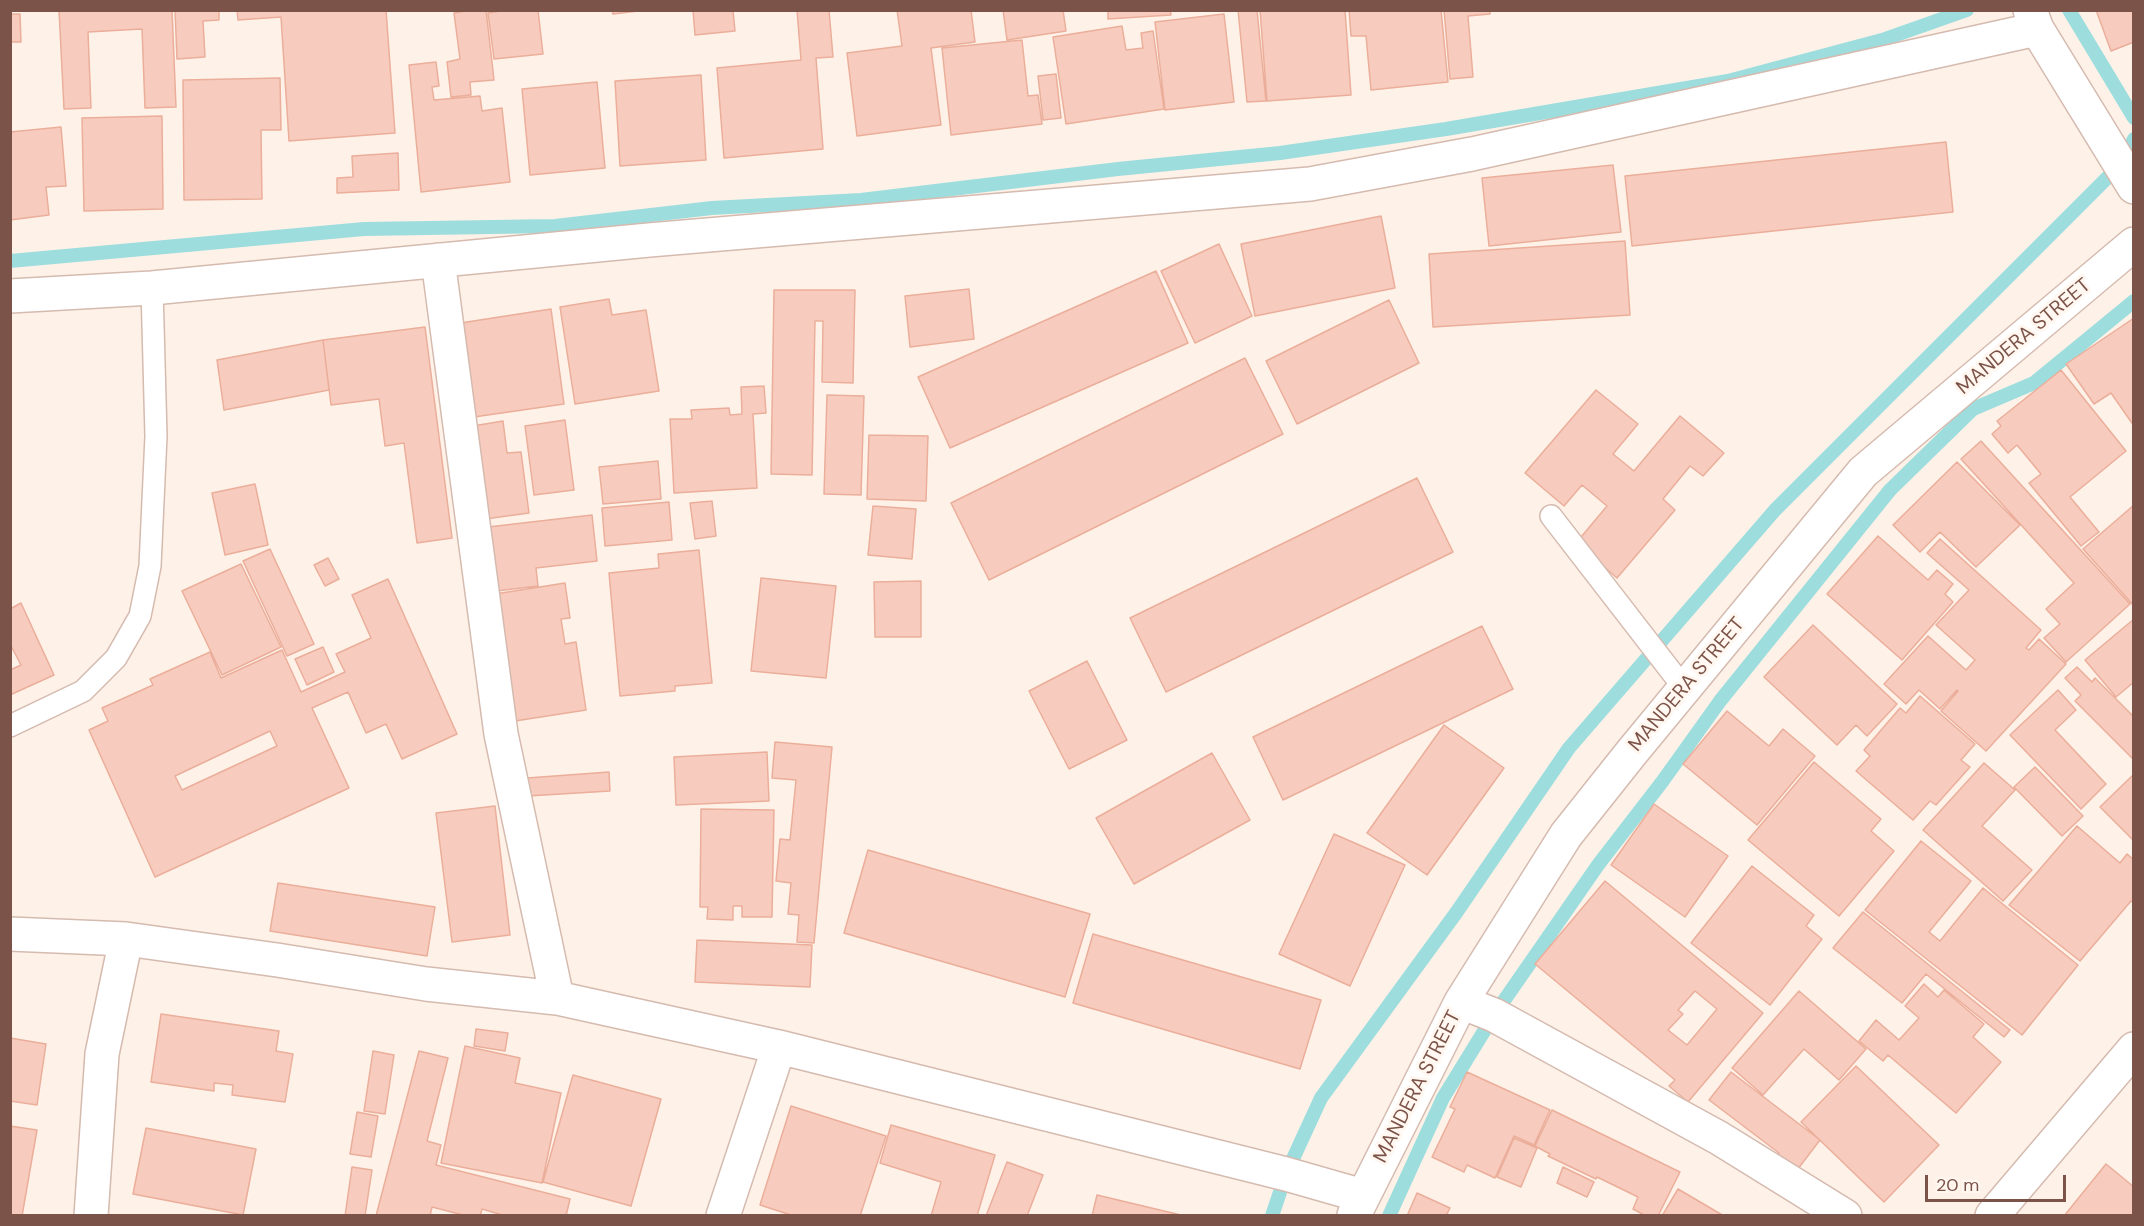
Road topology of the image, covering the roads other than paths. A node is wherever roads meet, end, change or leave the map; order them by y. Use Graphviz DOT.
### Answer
graph roads {
  1 [pos="2034,20"];
  2 [pos="2133,187"];
  3 [pos="2133,244"];
  4 [pos="438,261"];
  5 [pos="152,288"];
  6 [pos="10,296"];
  7 [pos="1551,516"];
  8 [pos="1684,688"];
  9 [pos="10,726"];
  10 [pos="10,934"];
  11 [pos="126,939"];
  12 [pos="557,998"];
  13 [pos="1461,1002"];
  14 [pos="778,1047"];
  15 [pos="2133,1049"];
  16 [pos="1359,1206"];
  17 [pos="91,1215"];
  18 [pos="723,1215"];
  19 [pos="1845,1215"];
  20 [pos="1992,1215"];
  1 -- 2 [label="street"];
  1 -- 4 [label="street"];
  3 -- 8 [label="street, MANDERA STREET"];
  4 -- 5 [label="street"];
  4 -- 12 [label="street"];
  5 -- 6 [label="street"];
  5 -- 9 [label="lane"];
  7 -- 8 [label="lane"];
  8 -- 13 [label="street, MANDERA STREET"];
  10 -- 11 [label="street"];
  11 -- 12 [label="street"];
  11 -- 17 [label="street"];
  12 -- 14 [label="street"];
  13 -- 16 [label="street, MANDERA STREET"];
  13 -- 19 [label="street"];
  14 -- 16 [label="street"];
  14 -- 18 [label="street"];
  15 -- 20 [label="street"];
}
